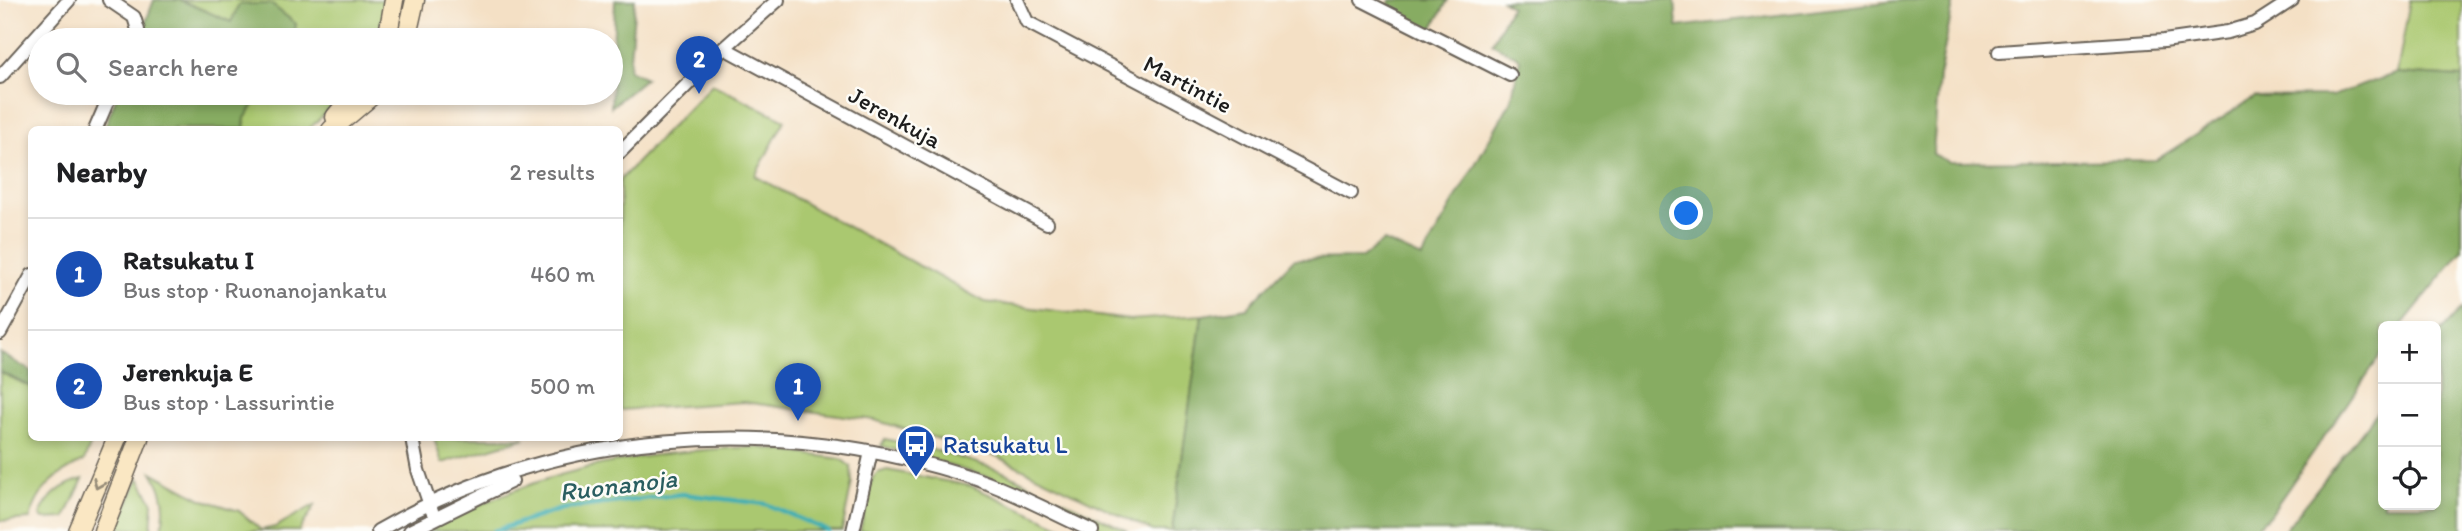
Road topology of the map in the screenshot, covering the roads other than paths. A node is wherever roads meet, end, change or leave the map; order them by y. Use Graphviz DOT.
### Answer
graph roads {
  1 [pos="69,0"];
  2 [pos="109,0"];
  3 [pos="394,0"];
  4 [pos="415,0"];
  5 [pos="778,0"];
  6 [pos="1017,0"];
  7 [pos="1362,0"];
  8 [pos="2292,0"];
  9 [pos="44,28"];
  10 [pos="137,28"];
  11 [pos="389,28"];
  12 [pos="409,28"];
  13 [pos="28,46"];
  14 [pos="724,48"];
  15 [pos="1999,52"];
  16 [pos="1510,75"];
  17 [pos="0,77"];
  18 [pos="106,105"];
  19 [pos="345,105"];
  20 [pos="361,105"];
  21 [pos="97,126"];
  22 [pos="328,126"];
  23 [pos="336,126"];
  24 [pos="623,149"];
  25 [pos="1351,193"];
  26 [pos="1047,223"];
  27 [pos="28,282"];
  28 [pos="0,333"];
  29 [pos="116,441"];
  30 [pos="138,441"];
  31 [pos="413,441"];
  32 [pos="871,452"];
  33 [pos="571,457"];
  34 [pos="430,504"];
  35 [pos="435,517"];
  36 [pos="78,531"];
  37 [pos="103,531"];
  38 [pos="378,531"];
  39 [pos="410,531"];
  40 [pos="853,531"];
  41 [pos="1092,531"];
  1 -- 9 [label="street"];
  2 -- 10 [label="street"];
  3 -- 11 [label="main road"];
  4 -- 12 [label="main road"];
  5 -- 14 [label="street"];
  6 -- 25 [label="street, Martintie"];
  7 -- 16 [label="street"];
  8 -- 15 [label="street"];
  13 -- 17 [label="street"];
  14 -- 24 [label="street"];
  14 -- 26 [label="street, Jerenkuja"];
  18 -- 21 [label="street"];
  19 -- 22 [label="main road"];
  20 -- 23 [label="main road"];
  27 -- 28 [label="street"];
  29 -- 36 [label="main road, one-way"];
  30 -- 37 [label="main road"];
  31 -- 34 [label="street"];
  32 -- 33 [label="street"];
  32 -- 40 [label="street"];
  32 -- 41 [label="street"];
  33 -- 34 [label="street"];
  33 -- 35 [label="street"];
  34 -- 35 [label="street"];
  34 -- 38 [label="street"];
  35 -- 39 [label="street"];
}
